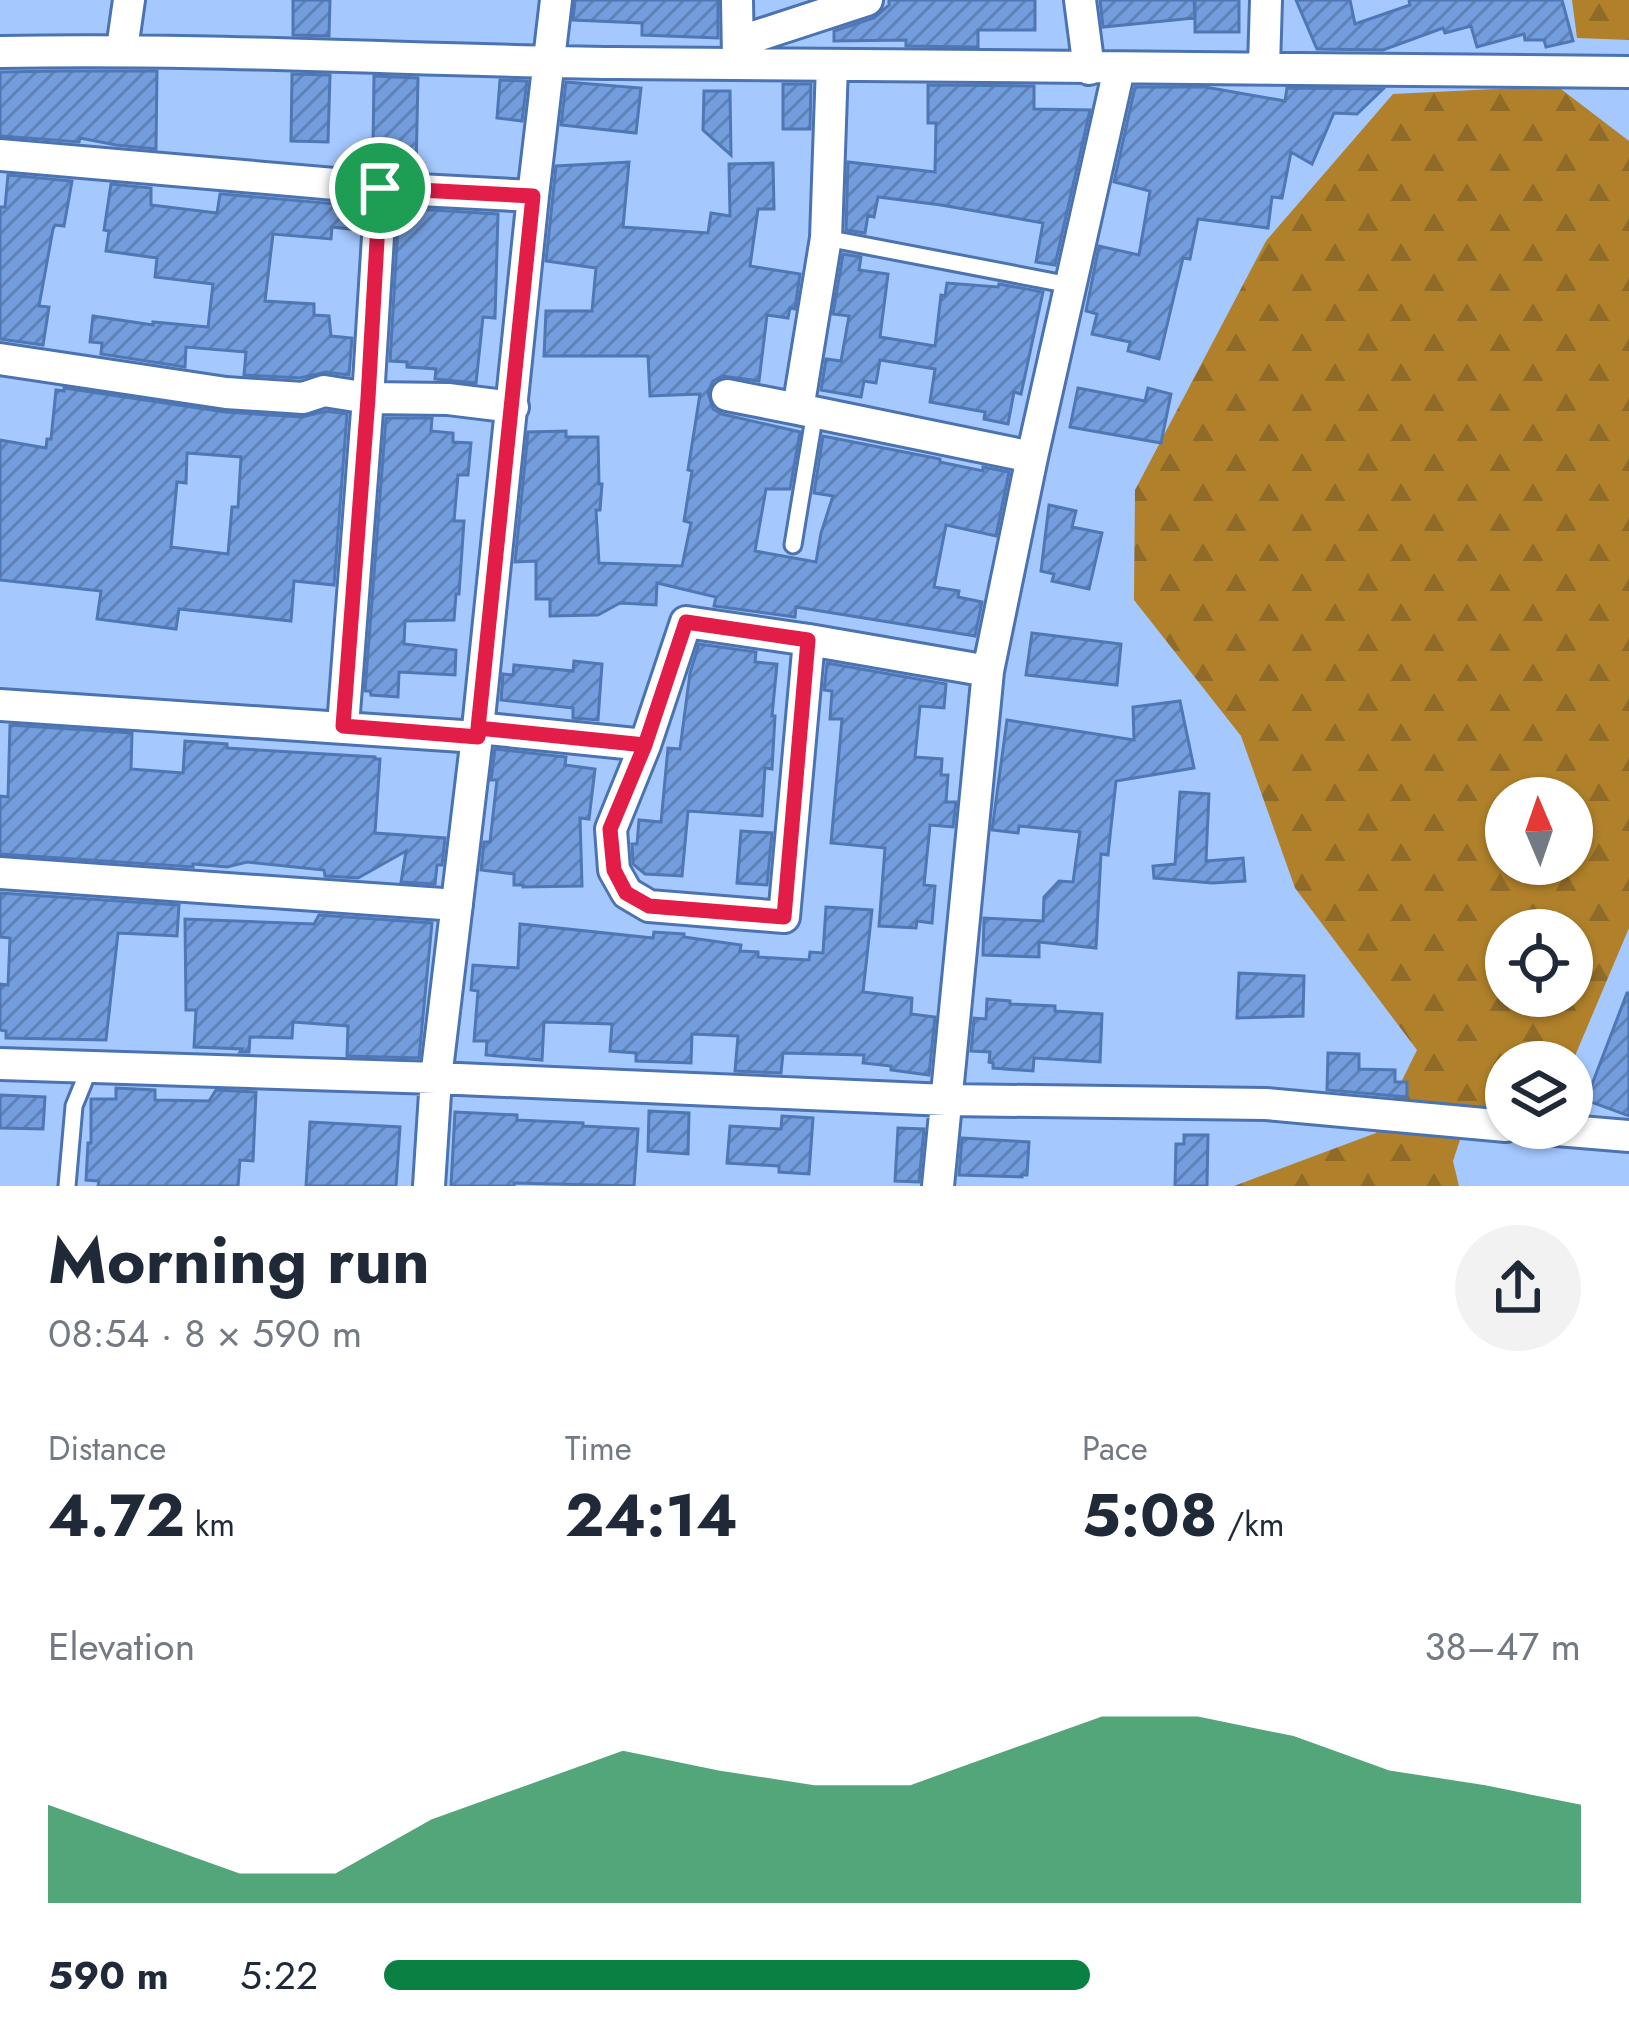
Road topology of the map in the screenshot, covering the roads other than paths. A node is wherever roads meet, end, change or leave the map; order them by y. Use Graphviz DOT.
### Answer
graph roads {
  1 [pos="129,0"];
  2 [pos="556,0"];
  3 [pos="737,0"];
  4 [pos="867,0"];
  5 [pos="1080,0"];
  6 [pos="1267,0"];
  7 [pos="122,49"];
  8 [pos="0,52"];
  9 [pos="738,53"];
  10 [pos="550,62"];
  11 [pos="832,65"];
  12 [pos="1264,66"];
  13 [pos="1104,69"];
  14 [pos="1629,73"];
  15 [pos="0,155"];
  16 [pos="380,188"];
  17 [pos="533,196"];
  18 [pos="826,238"];
  19 [pos="1070,286"];
  20 [pos="0,359"];
  21 [pos="728,395"];
  22 [pos="368,398"];
  23 [pos="513,407"];
  24 [pos="807,411"];
  25 [pos="1032,457"];
  26 [pos="793,545"];
  27 [pos="808,640"];
  28 [pos="988,671"];
  29 [pos="0,705"];
  30 [pos="343,726"];
  31 [pos="478,733"];
  32 [pos="645,745"];
  33 [pos="0,873"];
  34 [pos="457,905"];
  35 [pos="0,1064"];
  36 [pos="89,1069"];
  37 [pos="436,1078"];
  38 [pos="946,1100"];
  39 [pos="1485,1124"];
  40 [pos="1593,1133"];
  41 [pos="1629,1136"];
  42 [pos="68,1186"];
  43 [pos="429,1186"];
  44 [pos="938,1186"];
  1 -- 7 [label="street"];
  2 -- 10 [label="street"];
  3 -- 9 [label="street"];
  4 -- 9 [label="street"];
  5 -- 13 [label="street"];
  6 -- 12 [label="street"];
  7 -- 8 [label="street"];
  7 -- 10 [label="street"];
  9 -- 10 [label="street"];
  9 -- 11 [label="street"];
  10 -- 17 [label="street"];
  11 -- 13 [label="street"];
  11 -- 18 [label="street"];
  12 -- 13 [label="street"];
  12 -- 14 [label="street"];
  13 -- 19 [label="street"];
  15 -- 16 [label="street"];
  16 -- 17 [label="street"];
  16 -- 22 [label="street"];
  17 -- 23 [label="street"];
  18 -- 19 [label="lane"];
  18 -- 24 [label="street"];
  19 -- 25 [label="street"];
  20 -- 22 [label="street"];
  21 -- 24 [label="street"];
  22 -- 23 [label="street"];
  22 -- 30 [label="street"];
  23 -- 31 [label="street"];
  24 -- 25 [label="street"];
  24 -- 26 [label="lane"];
  25 -- 28 [label="street"];
  27 -- 28 [label="street"];
  27 -- 32 [label="street"];
  27 -- 32 [label="street"];
  28 -- 38 [label="street"];
  29 -- 30 [label="street"];
  30 -- 31 [label="street"];
  31 -- 32 [label="street"];
  31 -- 34 [label="street"];
  33 -- 34 [label="street"];
  34 -- 37 [label="street"];
  35 -- 36 [label="street"];
  36 -- 37 [label="street"];
  36 -- 42 [label="lane"];
  37 -- 38 [label="street"];
  37 -- 43 [label="street"];
  38 -- 39 [label="street"];
  38 -- 44 [label="street"];
  40 -- 41 [label="street"];
}
